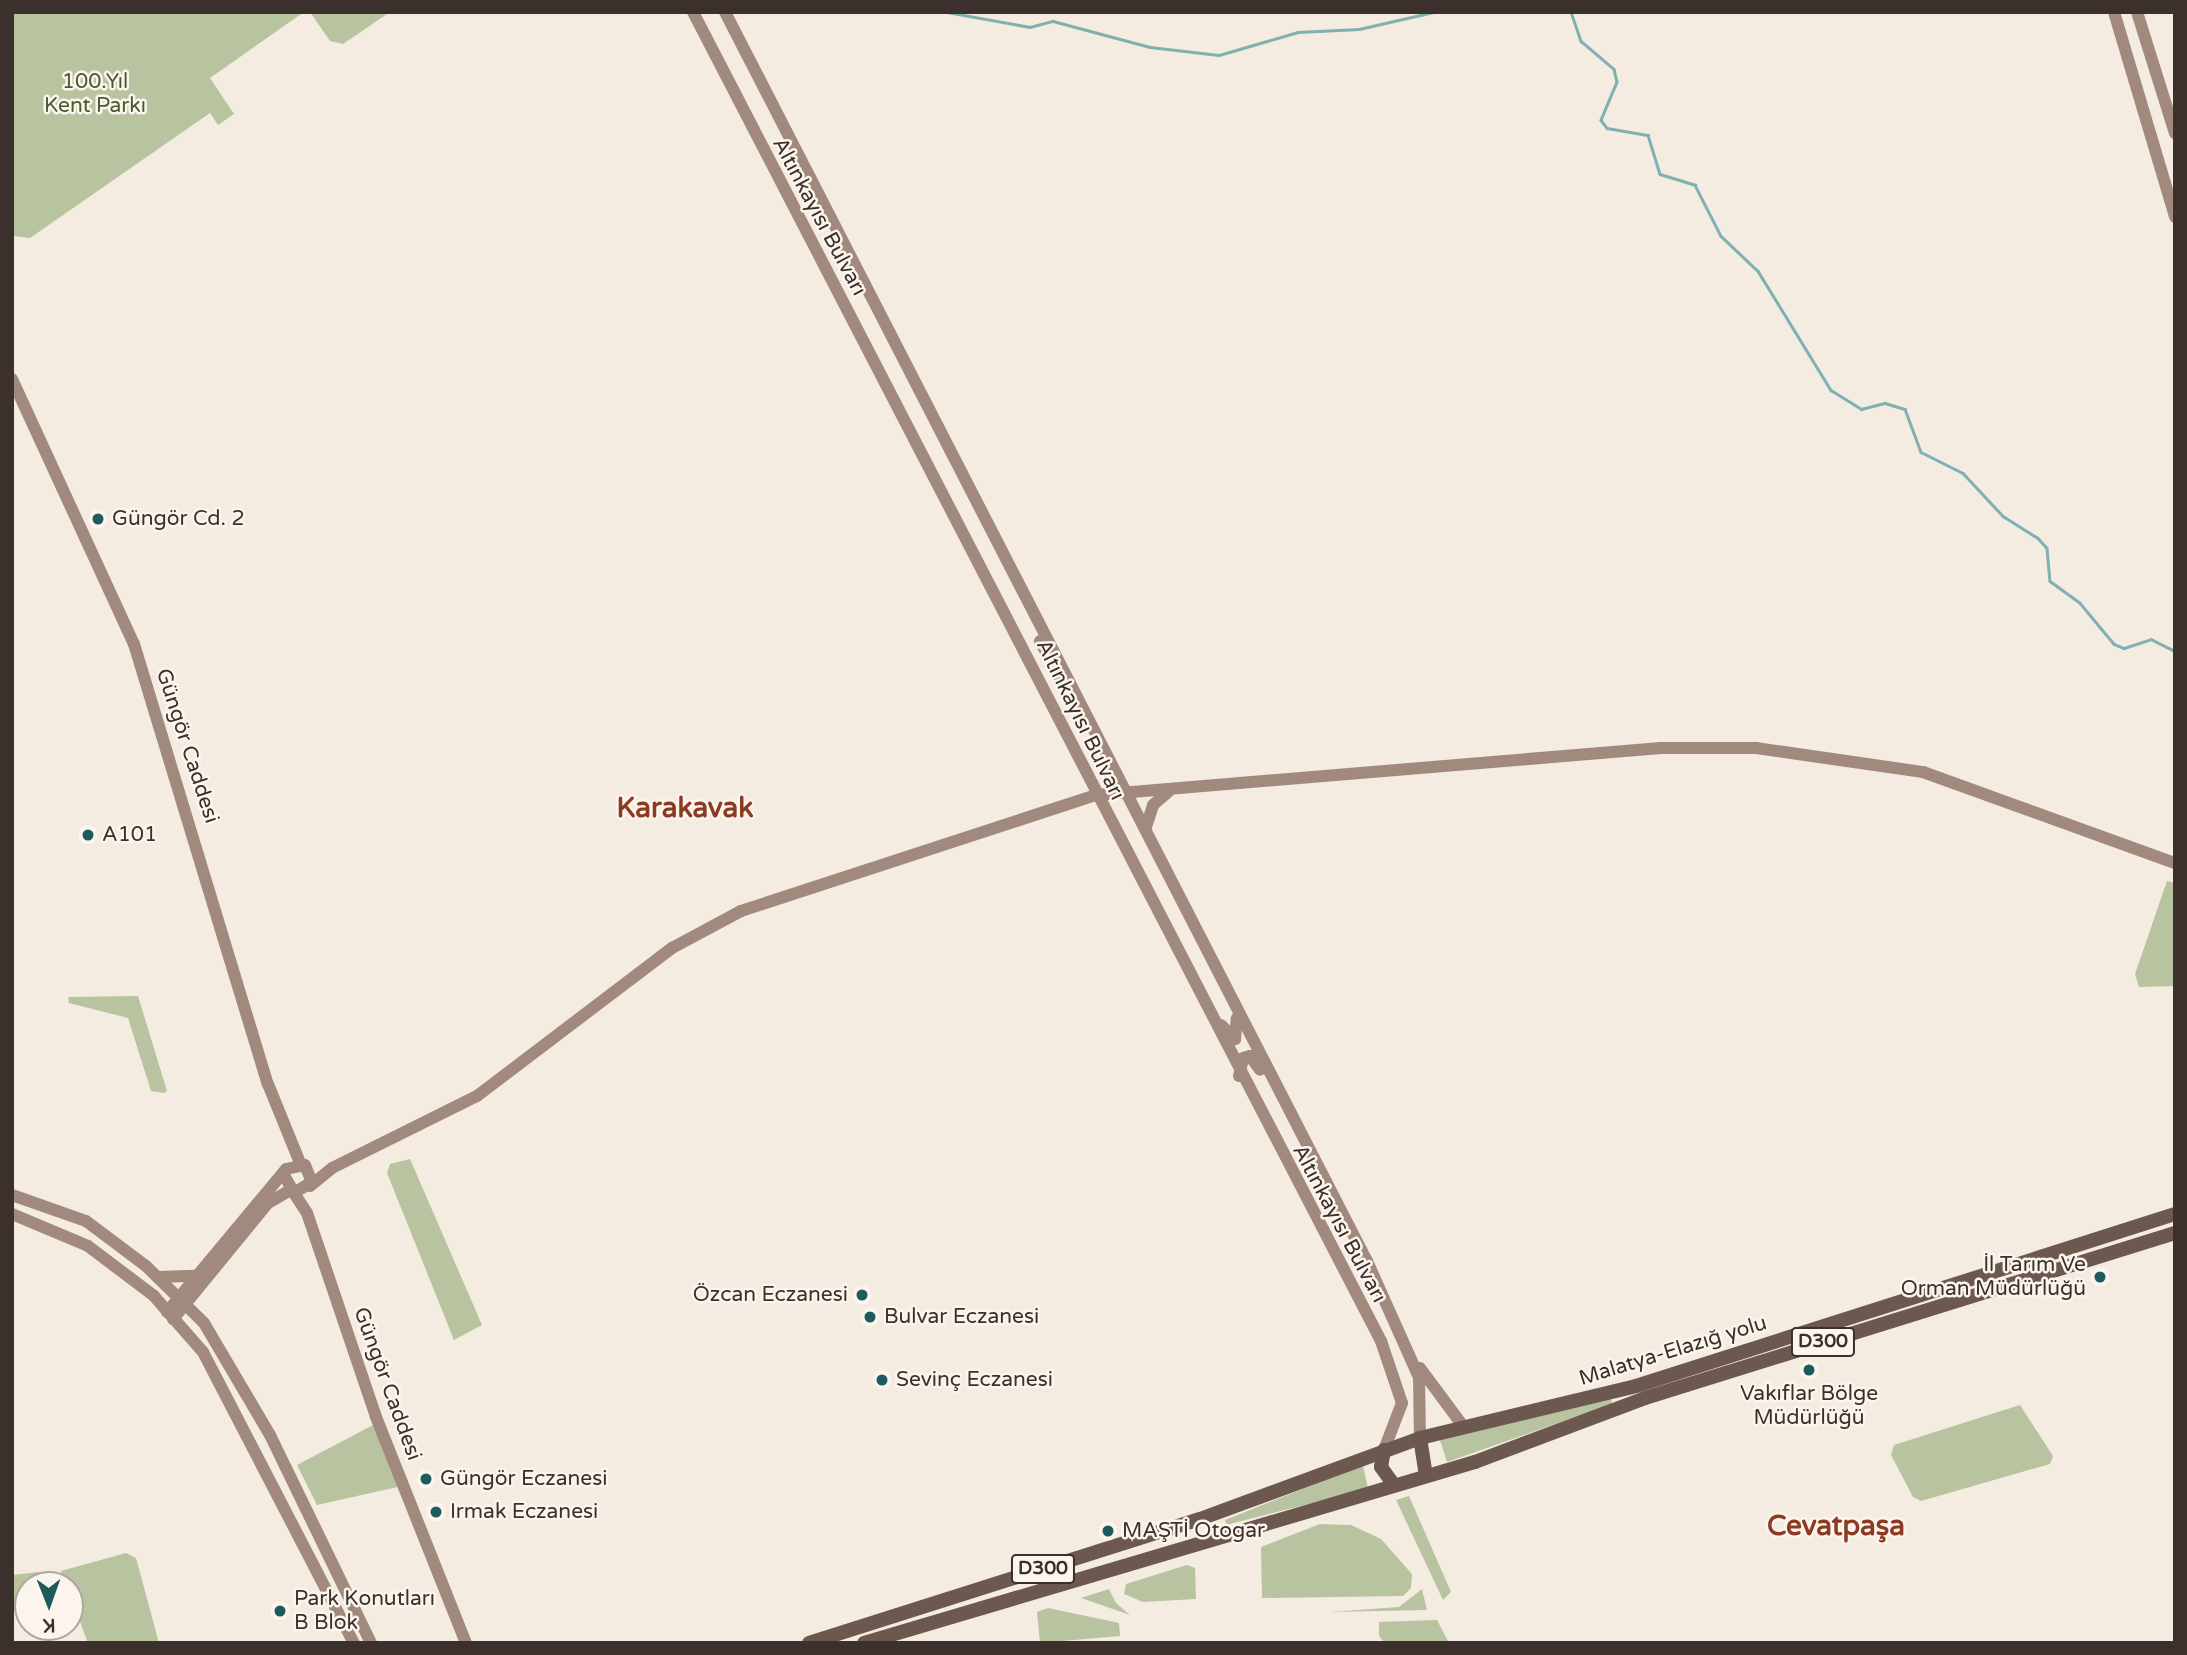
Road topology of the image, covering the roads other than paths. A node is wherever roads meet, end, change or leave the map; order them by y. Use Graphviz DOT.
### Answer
graph roads {
  1 [pos="693,12"];
  2 [pos="725,12"];
  3 [pos="2114,12"];
  4 [pos="2137,12"];
  5 [pos="2175,133"];
  6 [pos="2175,217"];
  7 [pos="12,379"];
  8 [pos="955,510"];
  9 [pos="1000,550"];
  10 [pos="1015,632"];
  11 [pos="1080,701"];
  12 [pos="1169,791"];
  13 [pos="1129,794"];
  14 [pos="1096,795"];
  15 [pos="1146,827"];
  16 [pos="2175,863"];
  17 [pos="1167,935"];
  18 [pos="1230,993"];
  19 [pos="1239,1076"];
  20 [pos="287,1139"];
  21 [pos="1304,1141"];
  22 [pos="302,1164"];
  23 [pos="332,1168"];
  24 [pos="285,1171"];
  25 [pos="309,1188"];
  26 [pos="291,1192"];
  27 [pos="12,1195"];
  28 [pos="307,1213"];
  29 [pos="12,1214"];
  30 [pos="2175,1214"];
  31 [pos="2175,1233"];
  32 [pos="158,1277"];
  33 [pos="199,1281"];
  34 [pos="183,1301"];
  35 [pos="170,1315"];
  36 [pos="209,1330"];
  37 [pos="1411,1355"];
  38 [pos="1463,1426"];
  39 [pos="1420,1438"];
  40 [pos="1384,1450"];
  41 [pos="1426,1475"];
  42 [pos="1394,1485"];
  43 [pos="354,1643"];
  44 [pos="370,1643"];
  45 [pos="467,1643"];
  46 [pos="809,1643"];
  47 [pos="864,1643"];
  1 -- 8 [label="main road, Altınkayısı Bulvarı"];
  2 -- 9 [label="main road, Altınkayısı Bulvarı"];
  3 -- 6 [label="main road"];
  4 -- 5 [label="main road"];
  7 -- 20 [label="main road, Güngör Caddesi"];
  8 -- 9 [label="main road"];
  8 -- 10 [label="main road, Altınkayısı Bulvarı"];
  9 -- 11 [label="main road, Altınkayısı Bulvarı"];
  10 -- 11 [label="main road"];
  10 -- 14 [label="main road, Altınkayısı Bulvarı"];
  11 -- 13 [label="main road, Altınkayısı Bulvarı"];
  12 -- 13 [label="main road"];
  12 -- 15 [label="main road"];
  12 -- 16 [label="main road"];
  13 -- 14 [label="main road"];
  13 -- 15 [label="main road, Altınkayısı Bulvarı"];
  14 -- 17 [label="main road, Altınkayısı Bulvarı"];
  14 -- 23 [label="main road"];
  15 -- 18 [label="main road, Altınkayısı Bulvarı"];
  17 -- 18 [label="main road"];
  17 -- 19 [label="main road, Altınkayısı Bulvarı"];
  18 -- 21 [label="main road, Altınkayısı Bulvarı"];
  19 -- 21 [label="main road"];
  19 -- 40 [label="main road, Altınkayısı Bulvarı"];
  20 -- 22 [label="main road, Güngör Caddesi"];
  20 -- 24 [label="main road, Güngör Caddesi"];
  21 -- 37 [label="main road, Altınkayısı Bulvarı"];
  22 -- 23 [label="main road"];
  22 -- 24 [label="main road"];
  22 -- 25 [label="main road, Güngör Caddesi"];
  23 -- 25 [label="main road"];
  24 -- 26 [label="main road, Güngör Caddesi"];
  24 -- 33 [label="main road"];
  25 -- 26 [label="main road"];
  25 -- 28 [label="main road, Güngör Caddesi"];
  26 -- 28 [label="main road, Güngör Caddesi"];
  26 -- 33 [label="main road"];
  27 -- 32 [label="main road"];
  28 -- 45 [label="main road, Güngör Caddesi"];
  29 -- 35 [label="main road"];
  30 -- 38 [label="highway, Malatya-Elazığ yolu / D300"];
  31 -- 41 [label="highway, Malatya-Elazığ yolu / D300"];
  32 -- 33 [label="main road"];
  32 -- 34 [label="main road"];
  33 -- 34 [label="main road"];
  33 -- 36 [label="main road"];
  34 -- 35 [label="main road"];
  34 -- 36 [label="main road"];
  35 -- 43 [label="main road"];
  36 -- 44 [label="main road"];
  37 -- 38 [label="main road"];
  37 -- 39 [label="main road, Altınkayısı Bulvarı"];
  38 -- 39 [label="highway, Malatya-Elazığ yolu / D300"];
  39 -- 40 [label="highway, Malatya-Elazığ yolu"];
  39 -- 41 [label="highway"];
  40 -- 42 [label="highway"];
  40 -- 46 [label="highway, D300"];
  41 -- 42 [label="highway, Malatya-Elazığ yolu"];
  42 -- 47 [label="highway, D300"];
}
